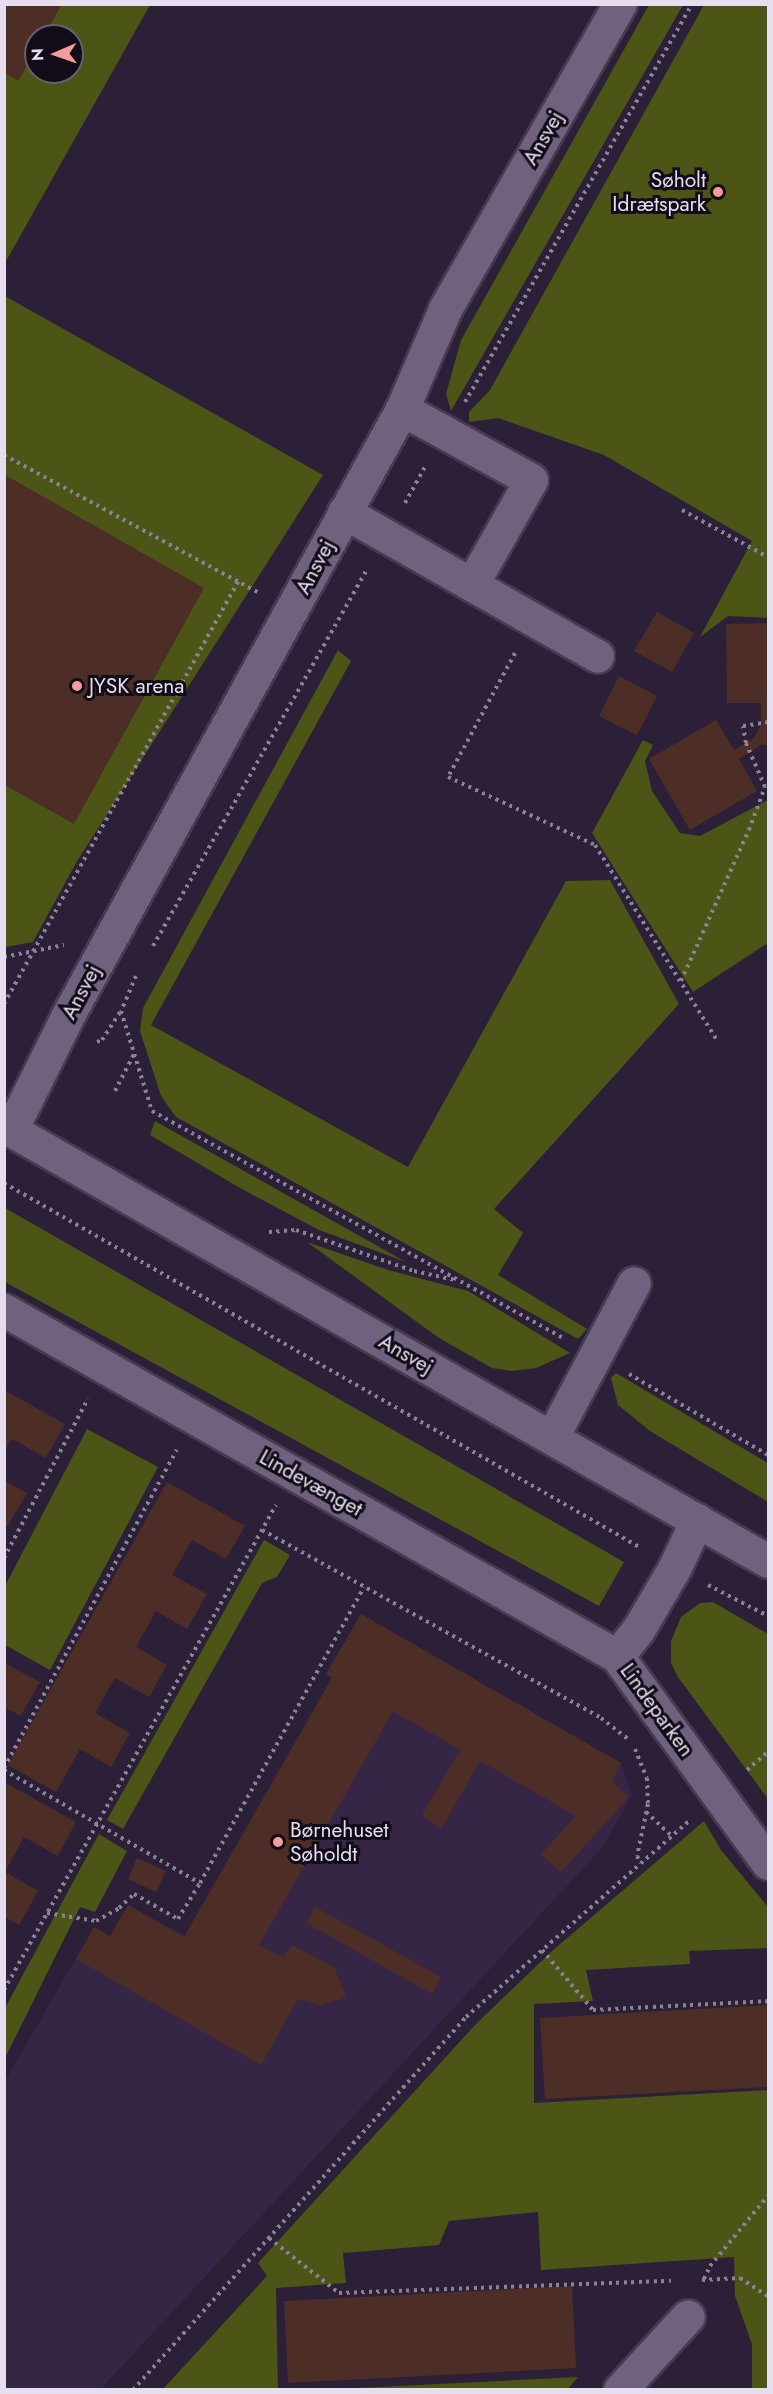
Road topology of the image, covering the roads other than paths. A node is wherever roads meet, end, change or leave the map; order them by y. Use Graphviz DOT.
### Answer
graph roads {
  1 [pos="620,4"];
  2 [pos="402,409"];
  3 [pos="344,512"];
  4 [pos="472,584"];
  5 [pos="597,656"];
  6 [pos="8,1128"];
  7 [pos="634,1283"];
  8 [pos="4,1310"];
  9 [pos="552,1437"];
  10 [pos="697,1520"];
  11 [pos="768,1561"];
  12 [pos="617,1656"];
  13 [pos="768,1863"];
  14 [pos="688,2316"];
  15 [pos="620,2390"];
  1 -- 2 [label="street, Ansvej"];
  2 -- 3 [label="street, Ansvej"];
  2 -- 4 [label="street"];
  3 -- 4 [label="street"];
  3 -- 6 [label="street, Ansvej"];
  4 -- 5 [label="street"];
  6 -- 9 [label="street, Ansvej"];
  7 -- 9 [label="street"];
  8 -- 12 [label="street, Lindevænget"];
  9 -- 10 [label="street, Ansvej"];
  10 -- 11 [label="street, Ansvej"];
  10 -- 12 [label="street, Lindeparken"];
  12 -- 13 [label="street, Lindeparken"];
  14 -- 15 [label="street"];
}
